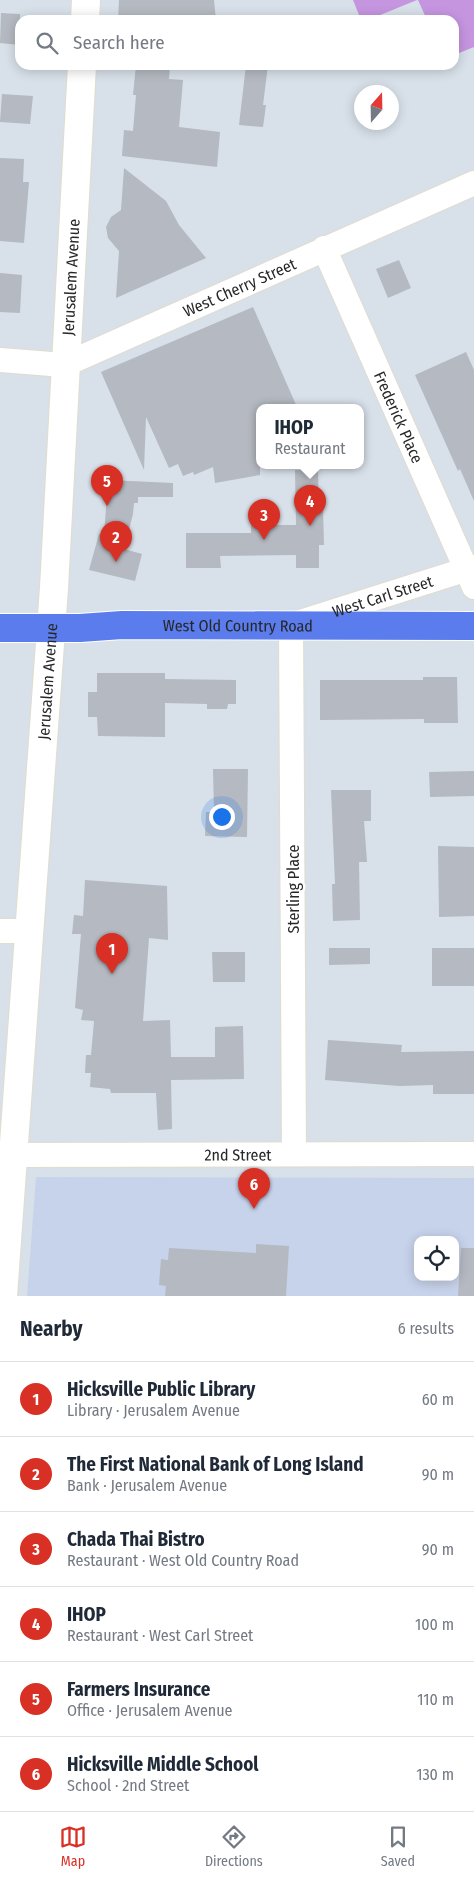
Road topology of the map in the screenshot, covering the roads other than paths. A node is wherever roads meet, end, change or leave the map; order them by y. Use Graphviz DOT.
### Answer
graph roads {
  1 [pos="86,0"];
  2 [pos="84,15"];
  3 [pos="82,70"];
  4 [pos="474,183"];
  5 [pos="324,248"];
  6 [pos="0,360"];
  7 [pos="64,364"];
  8 [pos="471,575"];
  9 [pos="291,625"];
  10 [pos="474,626"];
  11 [pos="0,628"];
  12 [pos="51,628"];
  13 [pos="0,930"];
  14 [pos="29,931"];
  15 [pos="294,1153"];
  16 [pos="474,1154"];
  17 [pos="6,1155"];
  18 [pos="3,1296"];
  1 -- 2 [label="main road"];
  3 -- 7 [label="main road, Jerusalem Avenue"];
  4 -- 5 [label="street, West Cherry Street"];
  5 -- 7 [label="street, West Cherry Street"];
  5 -- 8 [label="street, Frederick Place"];
  6 -- 7 [label="street, West Cherry Street"];
  7 -- 12 [label="main road, Jerusalem Avenue"];
  8 -- 9 [label="street, West Carl Street"];
  9 -- 10 [label="main road, West Old Country Road"];
  9 -- 12 [label="main road, West Old Country Road"];
  9 -- 15 [label="street, Sterling Place"];
  11 -- 12 [label="main road, West Old Country Road"];
  12 -- 14 [label="main road, Jerusalem Avenue"];
  13 -- 14 [label="street"];
  14 -- 17 [label="main road, Jerusalem Avenue"];
  15 -- 16 [label="street, 2nd Street"];
  15 -- 17 [label="street, 2nd Street"];
  17 -- 18 [label="main road, Jerusalem Avenue"];
}
